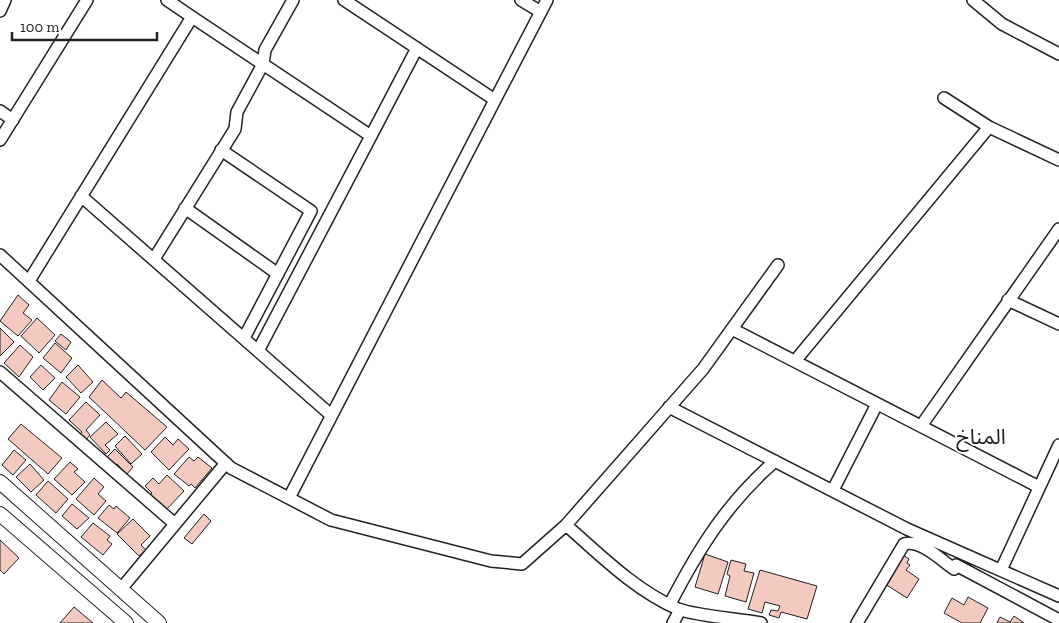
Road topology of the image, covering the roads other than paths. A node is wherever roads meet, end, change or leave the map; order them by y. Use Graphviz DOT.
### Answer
graph roads {
  1 [pos="6,0"];
  2 [pos="87,0"];
  3 [pos="167,0"];
  4 [pos="293,0"];
  5 [pos="344,0"];
  6 [pos="521,0"];
  7 [pos="547,0"];
  8 [pos="974,0"];
  9 [pos="0,11"];
  10 [pos="541,12"];
  11 [pos="192,16"];
  12 [pos="417,48"];
  13 [pos="1059,54"];
  14 [pos="263,64"];
  15 [pos="944,98"];
  16 [pos="495,100"];
  17 [pos="0,110"];
  18 [pos="13,120"];
  19 [pos="990,127"];
  20 [pos="370,136"];
  21 [pos="0,140"];
  22 [pos="221,150"];
  23 [pos="1059,160"];
  24 [pos="81,196"];
  25 [pos="185,208"];
  26 [pos="310,211"];
  27 [pos="326,221"];
  28 [pos="1059,229"];
  29 [pos="0,255"];
  30 [pos="154,259"];
  31 [pos="778,265"];
  32 [pos="278,274"];
  33 [pos="29,282"];
  34 [pos="1008,300"];
  35 [pos="1059,324"];
  36 [pos="732,329"];
  37 [pos="244,338"];
  38 [pos="258,351"];
  39 [pos="795,361"];
  40 [pos="0,372"];
  41 [pos="877,404"];
  42 [pos="669,407"];
  43 [pos="332,415"];
  44 [pos="921,426"];
  45 [pos="1059,444"];
  46 [pos="775,461"];
  47 [pos="226,463"];
  48 [pos="0,482"];
  49 [pos="1039,487"];
  50 [pos="832,490"];
  51 [pos="288,498"];
  52 [pos="0,514"];
  53 [pos="175,524"];
  54 [pos="566,524"];
  55 [pos="1001,570"];
  56 [pos="121,589"];
  57 [pos="1059,596"];
  58 [pos="675,607"];
  59 [pos="1059,620"];
  60 [pos="126,623"];
  61 [pos="159,623"];
  62 [pos="673,623"];
  63 [pos="761,623"];
  64 [pos="857,623"];
  1 -- 9 [label="street"];
  2 -- 18 [label="street"];
  3 -- 11 [label="street"];
  4 -- 14 [label="street"];
  5 -- 12 [label="street"];
  6 -- 10 [label="street"];
  7 -- 10 [label="street"];
  8 -- 13 [label="street"];
  10 -- 16 [label="street"];
  11 -- 14 [label="street"];
  11 -- 24 [label="street"];
  12 -- 16 [label="street"];
  12 -- 20 [label="street"];
  14 -- 20 [label="street"];
  14 -- 22 [label="street"];
  15 -- 19 [label="street"];
  16 -- 43 [label="street"];
  17 -- 18 [label="street"];
  18 -- 21 [label="street"];
  19 -- 23 [label="street"];
  19 -- 39 [label="street"];
  20 -- 27 [label="street"];
  22 -- 25 [label="street"];
  22 -- 26 [label="street"];
  24 -- 30 [label="street"];
  24 -- 33 [label="street"];
  25 -- 30 [label="street"];
  25 -- 32 [label="street"];
  26 -- 27 [label="street"];
  26 -- 32 [label="street"];
  27 -- 38 [label="street"];
  28 -- 34 [label="street"];
  29 -- 33 [label="street"];
  30 -- 37 [label="street"];
  31 -- 36 [label="street"];
  32 -- 37 [label="street"];
  33 -- 47 [label="street"];
  34 -- 35 [label="street"];
  34 -- 44 [label="street"];
  36 -- 39 [label="street"];
  36 -- 42 [label="street"];
  37 -- 38 [label="street"];
  38 -- 43 [label="street"];
  39 -- 41 [label="street"];
  40 -- 53 [label="street"];
  41 -- 44 [label="street"];
  41 -- 50 [label="street"];
  42 -- 46 [label="street"];
  42 -- 54 [label="street"];
  43 -- 51 [label="street"];
  44 -- 49 [label="street"];
  45 -- 49 [label="street"];
  46 -- 50 [label="street"];
  46 -- 58 [label="street"];
  47 -- 51 [label="street"];
  47 -- 53 [label="street"];
  48 -- 56 [label="main road"];
  49 -- 55 [label="street"];
  50 -- 55 [label="street"];
  51 -- 54 [label="street"];
  52 -- 60 [label="main road"];
  53 -- 56 [label="street"];
  54 -- 58 [label="street"];
  55 -- 57 [label="street"];
  56 -- 61 [label="main road"];
  58 -- 62 [label="street"];
  58 -- 63 [label="street"];
  59 -- 64 [label="street"];
}
